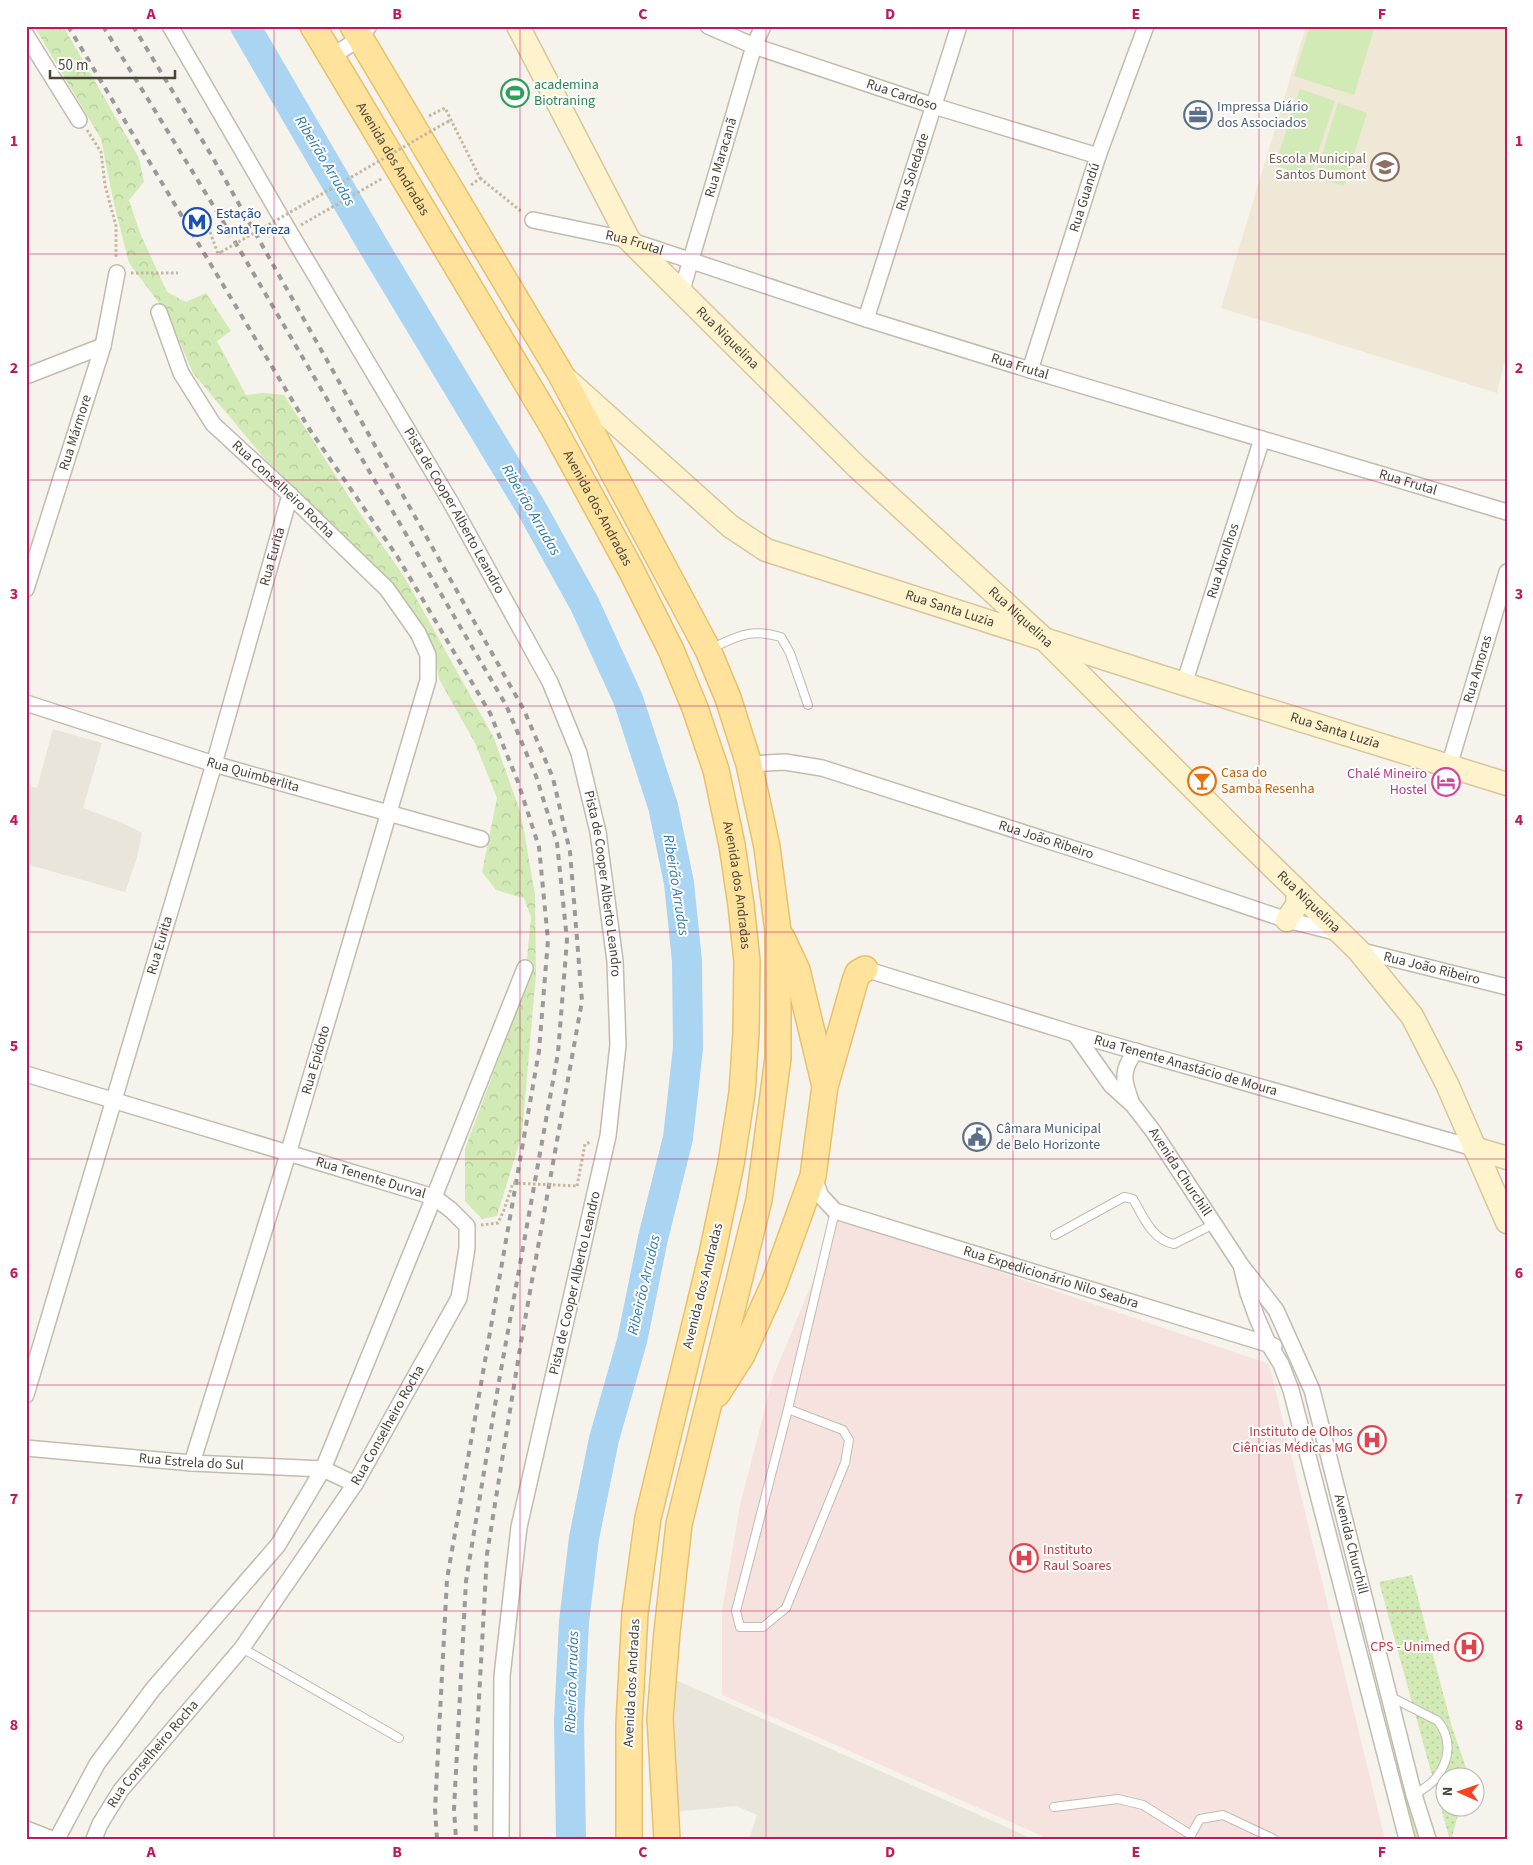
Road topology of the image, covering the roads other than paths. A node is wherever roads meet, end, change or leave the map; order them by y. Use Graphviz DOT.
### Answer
graph roads {
  1 [pos="170,26"];
  2 [pos="313,26"];
  3 [pos="518,26"];
  4 [pos="708,26"];
  5 [pos="764,26"];
  6 [pos="959,26"];
  7 [pos="1146,26"];
  8 [pos="361,30"];
  9 [pos="26,35"];
  10 [pos="754,46"];
  11 [pos="331,56"];
  12 [pos="934,106"];
  13 [pos="79,120"];
  14 [pos="1098,156"];
  15 [pos="533,220"];
  16 [pos="629,240"];
  17 [pos="691,261"];
  18 [pos="117,273"];
  19 [pos="682,290"];
  20 [pos="159,312"];
  21 [pos="866,320"];
  22 [pos="103,346"];
  23 [pos="1030,370"];
  24 [pos="560,373"];
  25 [pos="26,376"];
  26 [pos="1262,439"];
  27 [pos="290,495"];
  28 [pos="1507,512"];
  29 [pos="1507,572"];
  30 [pos="26,590"];
  31 [pos="1042,638"];
  32 [pos="708,650"];
  33 [pos="428,654"];
  34 [pos="1128,665"];
  35 [pos="1184,684"];
  36 [pos="26,703"];
  37 [pos="808,705"];
  38 [pos="1110,705"];
  39 [pos="214,764"];
  40 [pos="750,764"];
  41 [pos="1448,766"];
  42 [pos="1507,784"];
  43 [pos="388,814"];
  44 [pos="481,839"];
  45 [pos="1298,892"];
  46 [pos="1287,920"];
  47 [pos="778,931"];
  48 [pos="1340,933"];
  49 [pos="1358,950"];
  50 [pos="525,968"];
  51 [pos="865,969"];
  52 [pos="1507,987"];
  53 [pos="1075,1034"];
  54 [pos="1136,1051"];
  55 [pos="26,1074"];
  56 [pos="825,1086"];
  57 [pos="115,1100"];
  58 [pos="1133,1105"];
  59 [pos="1474,1148"];
  60 [pos="288,1154"];
  61 [pos="1507,1158"];
  62 [pos="813,1176"];
  63 [pos="434,1197"];
  64 [pos="835,1211"];
  65 [pos="1507,1222"];
  66 [pos="1214,1224"];
  67 [pos="1055,1236"];
  68 [pos="1241,1265"];
  69 [pos="1268,1343"];
  70 [pos="1302,1365"];
  71 [pos="26,1395"];
  72 [pos="788,1409"];
  73 [pos="706,1411"];
  74 [pos="26,1448"];
  75 [pos="192,1463"];
  76 [pos="323,1469"];
  77 [pos="355,1484"];
  78 [pos="1364,1592"];
  79 [pos="1344,1598"];
  80 [pos="242,1648"];
  81 [pos="1369,1693"];
  82 [pos="1390,1693"];
  83 [pos="400,1738"];
  84 [pos="1414,1795"];
  85 [pos="1054,1807"];
  86 [pos="26,1829"];
  87 [pos="1191,1837"];
  88 [pos="52,1839"];
  89 [pos="57,1839"];
  90 [pos="94,1839"];
  91 [pos="501,1839"];
  92 [pos="629,1839"];
  93 [pos="666,1839"];
  94 [pos="1274,1839"];
  95 [pos="1407,1839"];
  96 [pos="1428,1839"];
  1 -- 91 [label="street, Pista de Cooper Alberto Leandro"];
  2 -- 11 [label="main road, Avenida dos Andradas"];
  3 -- 16 [label="street, Rua Niquelina"];
  4 -- 10 [label="street, Rua Cardoso"];
  5 -- 10 [label="street, Rua Maracanã"];
  6 -- 12 [label="street, Rua Soledade"];
  7 -- 14 [label="street, Rua Guandú"];
  8 -- 11 [label="street"];
  8 -- 24 [label="main road"];
  9 -- 13 [label="street"];
  10 -- 12 [label="street, Rua Cardoso"];
  10 -- 17 [label="street, Rua Maracanã"];
  11 -- 92 [label="main road, Avenida dos Andradas"];
  12 -- 14 [label="street, Rua Cardoso"];
  12 -- 21 [label="street, Rua Soledade"];
  14 -- 23 [label="street, Rua Guandú"];
  15 -- 16 [label="street, Rua Frutal"];
  16 -- 17 [label="street, Rua Frutal"];
  16 -- 19 [label="street, Rua Niquelina"];
  17 -- 19 [label="street, Rua Maracanã"];
  17 -- 21 [label="street, Rua Frutal"];
  18 -- 22 [label="street, Rua Mármore"];
  19 -- 31 [label="street, Rua Niquelina"];
  20 -- 27 [label="street, Rua Conselheiro Rocha"];
  21 -- 23 [label="street, Rua Frutal"];
  22 -- 25 [label="street"];
  22 -- 30 [label="street, Rua Mármore"];
  23 -- 26 [label="street, Rua Frutal"];
  24 -- 31 [label="street, Rua Santa Luzia"];
  24 -- 32 [label="main road"];
  26 -- 28 [label="street, Rua Frutal"];
  26 -- 35 [label="street, Rua Abrolhos"];
  27 -- 33 [label="street, Rua Conselheiro Rocha"];
  27 -- 39 [label="street, Rua Eurita"];
  29 -- 41 [label="street, Rua Amoras"];
  31 -- 34 [label="street, Rua Santa Luzia"];
  31 -- 38 [label="street, Rua Niquelina"];
  32 -- 37 [label="lane"];
  32 -- 40 [label="main road"];
  33 -- 43 [label="street, Rua Epidoto"];
  34 -- 35 [label="street, Rua Santa Luzia"];
  34 -- 38 [label="street"];
  35 -- 41 [label="street, Rua Santa Luzia"];
  36 -- 39 [label="street, Rua Quimberlita"];
  38 -- 45 [label="street, Rua Niquelina"];
  39 -- 43 [label="street, Rua Quimberlita"];
  39 -- 57 [label="street, Rua Eurita"];
  40 -- 46 [label="street, Rua João Ribeiro"];
  40 -- 47 [label="main road"];
  41 -- 42 [label="street, Rua Santa Luzia"];
  43 -- 44 [label="street, Rua Quimberlita"];
  43 -- 60 [label="street, Rua Epidoto"];
  45 -- 46 [label="street"];
  45 -- 48 [label="street, Rua Niquelina"];
  46 -- 48 [label="street, Rua João Ribeiro"];
  47 -- 56 [label="main road"];
  47 -- 73 [label="main road"];
  48 -- 49 [label="street, Rua Niquelina"];
  49 -- 52 [label="street, Rua João Ribeiro"];
  49 -- 59 [label="street, Rua Niquelina"];
  50 -- 63 [label="street"];
  51 -- 53 [label="street, Rua Tenente Anastácio de Moura"];
  51 -- 56 [label="main road"];
  53 -- 54 [label="street, Rua Tenente Anastácio de Moura"];
  53 -- 58 [label="street, Avenida Churchill"];
  54 -- 58 [label="street, Avenida Churchill"];
  54 -- 59 [label="street, Rua Tenente Anastácio de Moura"];
  55 -- 57 [label="street, Rua Tenente Durval"];
  56 -- 62 [label="main road"];
  57 -- 60 [label="street, Rua Tenente Durval"];
  57 -- 71 [label="street, Rua Eurita"];
  58 -- 66 [label="street, Avenida Churchill"];
  59 -- 61 [label="street, Rua Tenente Anastácio de Moura"];
  59 -- 65 [label="street, Rua Niquelina"];
  60 -- 63 [label="street, Rua Tenente Durval"];
  60 -- 75 [label="street, Rua Epidoto"];
  62 -- 64 [label="street"];
  62 -- 73 [label="main road"];
  63 -- 76 [label="street, Rua Tenente Durval"];
  63 -- 77 [label="street, Rua Conselheiro Rocha"];
  64 -- 69 [label="street, Rua Expedicionário Nilo Seabra"];
  64 -- 72 [label="lane"];
  66 -- 67 [label="lane"];
  66 -- 68 [label="street, Avenida Churchill"];
  68 -- 69 [label="street, Avenida Churchill"];
  68 -- 70 [label="street, Avenida Churchill"];
  69 -- 70 [label="street, Rua Expedicionário Nilo Seabra"];
  69 -- 79 [label="street, Avenida Churchill"];
  70 -- 78 [label="street, Avenida Churchill"];
  72 -- 72 [label="lane"];
  73 -- 93 [label="main road"];
  74 -- 75 [label="street, Rua Estrela do Sul"];
  75 -- 76 [label="street, Rua Estrela do Sul"];
  76 -- 77 [label="street, Rua Estrela do Sul"];
  76 -- 89 [label="street"];
  77 -- 80 [label="street, Rua Conselheiro Rocha"];
  78 -- 79 [label="street"];
  78 -- 82 [label="street, Avenida Churchill"];
  79 -- 81 [label="street, Avenida Churchill"];
  80 -- 83 [label="lane"];
  80 -- 90 [label="street, Rua Conselheiro Rocha"];
  81 -- 82 [label="street"];
  81 -- 95 [label="street, Avenida Churchill"];
  82 -- 84 [label="street, Avenida Churchill"];
  82 -- 84 [label="lane"];
  84 -- 96 [label="street, Avenida Churchill"];
  85 -- 87 [label="lane"];
  86 -- 88 [label="street"];
  87 -- 94 [label="lane"];
}
